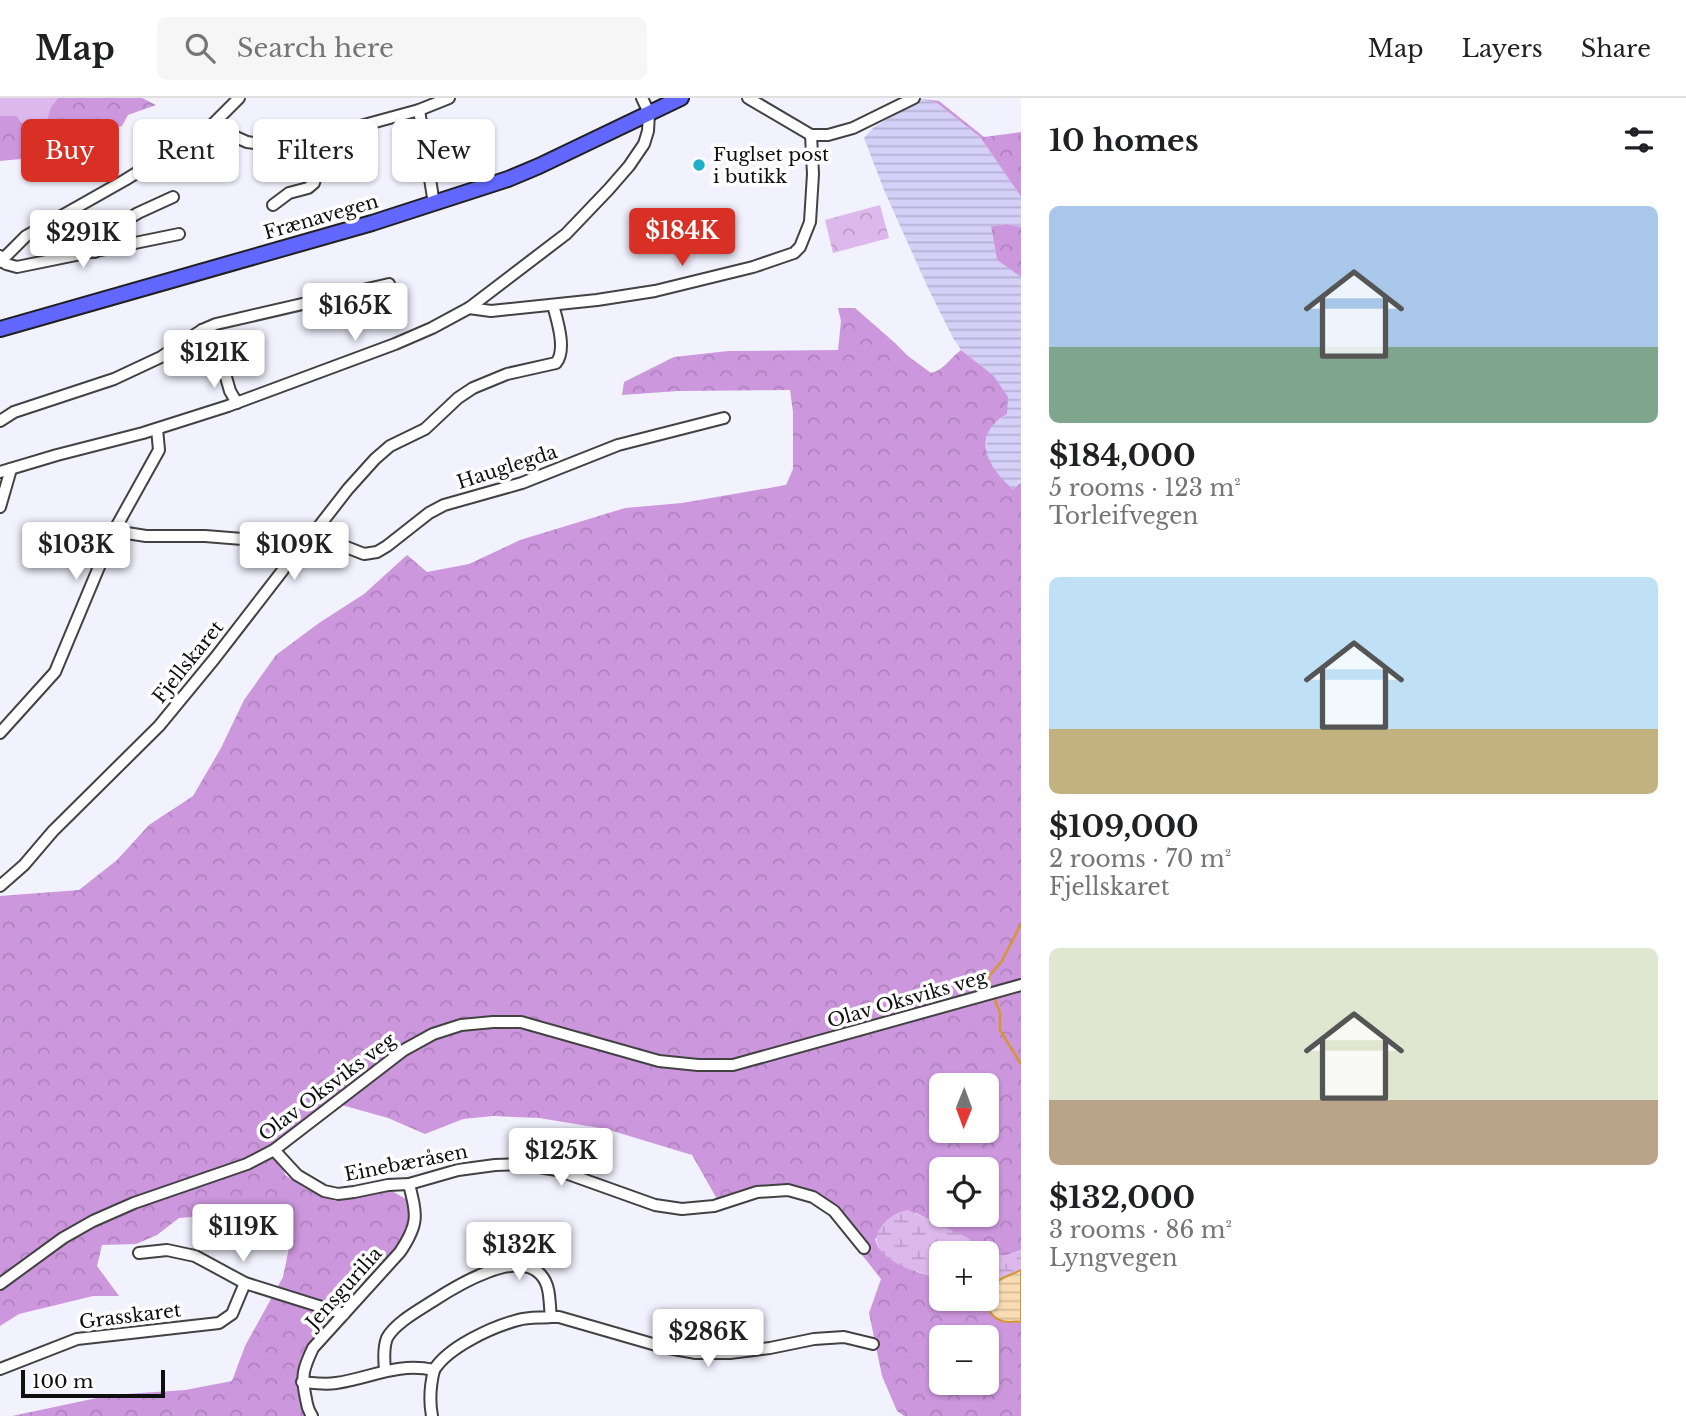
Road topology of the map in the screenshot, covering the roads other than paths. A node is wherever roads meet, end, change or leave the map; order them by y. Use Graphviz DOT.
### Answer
graph roads {
  1 [pos="239,98"];
  2 [pos="449,98"];
  3 [pos="642,98"];
  4 [pos="681,98"];
  5 [pos="748,98"];
  6 [pos="914,98"];
  7 [pos="419,110"];
  8 [pos="649,113"];
  9 [pos="218,119"];
  10 [pos="378,121"];
  11 [pos="811,135"];
  12 [pos="133,175"];
  13 [pos="314,182"];
  14 [pos="173,197"];
  15 [pos="434,204"];
  16 [pos="273,205"];
  17 [pos="179,234"];
  18 [pos="95,252"];
  19 [pos="1,259"];
  20 [pos="389,284"];
  21 [pos="553,305"];
  22 [pos="469,308"];
  23 [pos="0,329"];
  24 [pos="202,330"];
  25 [pos="237,402"];
  26 [pos="724,418"];
  27 [pos="0,421"];
  28 [pos="157,429"];
  29 [pos="6,471"];
  30 [pos="0,507"];
  31 [pos="114,531"];
  32 [pos="313,534"];
  33 [pos="290,555"];
  34 [pos="0,733"];
  35 [pos="0,886"];
  36 [pos="1021,985"];
  37 [pos="274,1150"];
  38 [pos="409,1184"];
  39 [pos="864,1248"];
  40 [pos="139,1253"];
  41 [pos="245,1283"];
  42 [pos="0,1284"];
  43 [pos="344,1314"];
  44 [pos="551,1317"];
  45 [pos="873,1344"];
  46 [pos="0,1369"];
  47 [pos="385,1370"];
  48 [pos="434,1370"];
  49 [pos="302,1382"];
  50 [pos="312,1416"];
  51 [pos="432,1416"];
  1 -- 9 [label="street"];
  2 -- 7 [label="street"];
  3 -- 8 [label="street"];
  4 -- 8 [label="main road, Frænavegen"];
  5 -- 11 [label="street"];
  6 -- 11 [label="street"];
  7 -- 10 [label="street"];
  7 -- 15 [label="street"];
  8 -- 15 [label="main road, Frænavegen"];
  8 -- 22 [label="street"];
  11 -- 21 [label="street"];
  12 -- 19 [label="street"];
  13 -- 16 [label="street"];
  14 -- 18 [label="street"];
  15 -- 23 [label="main road, Frænavegen"];
  17 -- 18 [label="street"];
  18 -- 19 [label="street"];
  20 -- 24 [label="street"];
  21 -- 22 [label="street"];
  21 -- 32 [label="street, Fjellskaret"];
  22 -- 25 [label="street"];
  24 -- 25 [label="street"];
  24 -- 27 [label="street"];
  25 -- 28 [label="street"];
  26 -- 32 [label="street, Hauglegda"];
  28 -- 29 [label="street"];
  28 -- 31 [label="street"];
  29 -- 30 [label="street"];
  31 -- 33 [label="street"];
  31 -- 34 [label="street"];
  32 -- 33 [label="street, Fjellskaret"];
  33 -- 35 [label="street, Fjellskaret"];
  36 -- 37 [label="street, Olav Oksviks veg"];
  37 -- 38 [label="street, Einebæråsen"];
  37 -- 42 [label="street, Olav Oksviks veg"];
  38 -- 39 [label="street, Einebæråsen"];
  38 -- 43 [label="street, Jensgurilia"];
  40 -- 41 [label="street"];
  41 -- 43 [label="street"];
  41 -- 46 [label="street, Grasskaret"];
  43 -- 49 [label="street, Jensgurilia"];
  44 -- 45 [label="street"];
  44 -- 47 [label="street"];
  44 -- 48 [label="street"];
  47 -- 48 [label="street"];
  47 -- 49 [label="street"];
  48 -- 51 [label="street"];
  49 -- 50 [label="street"];
}
